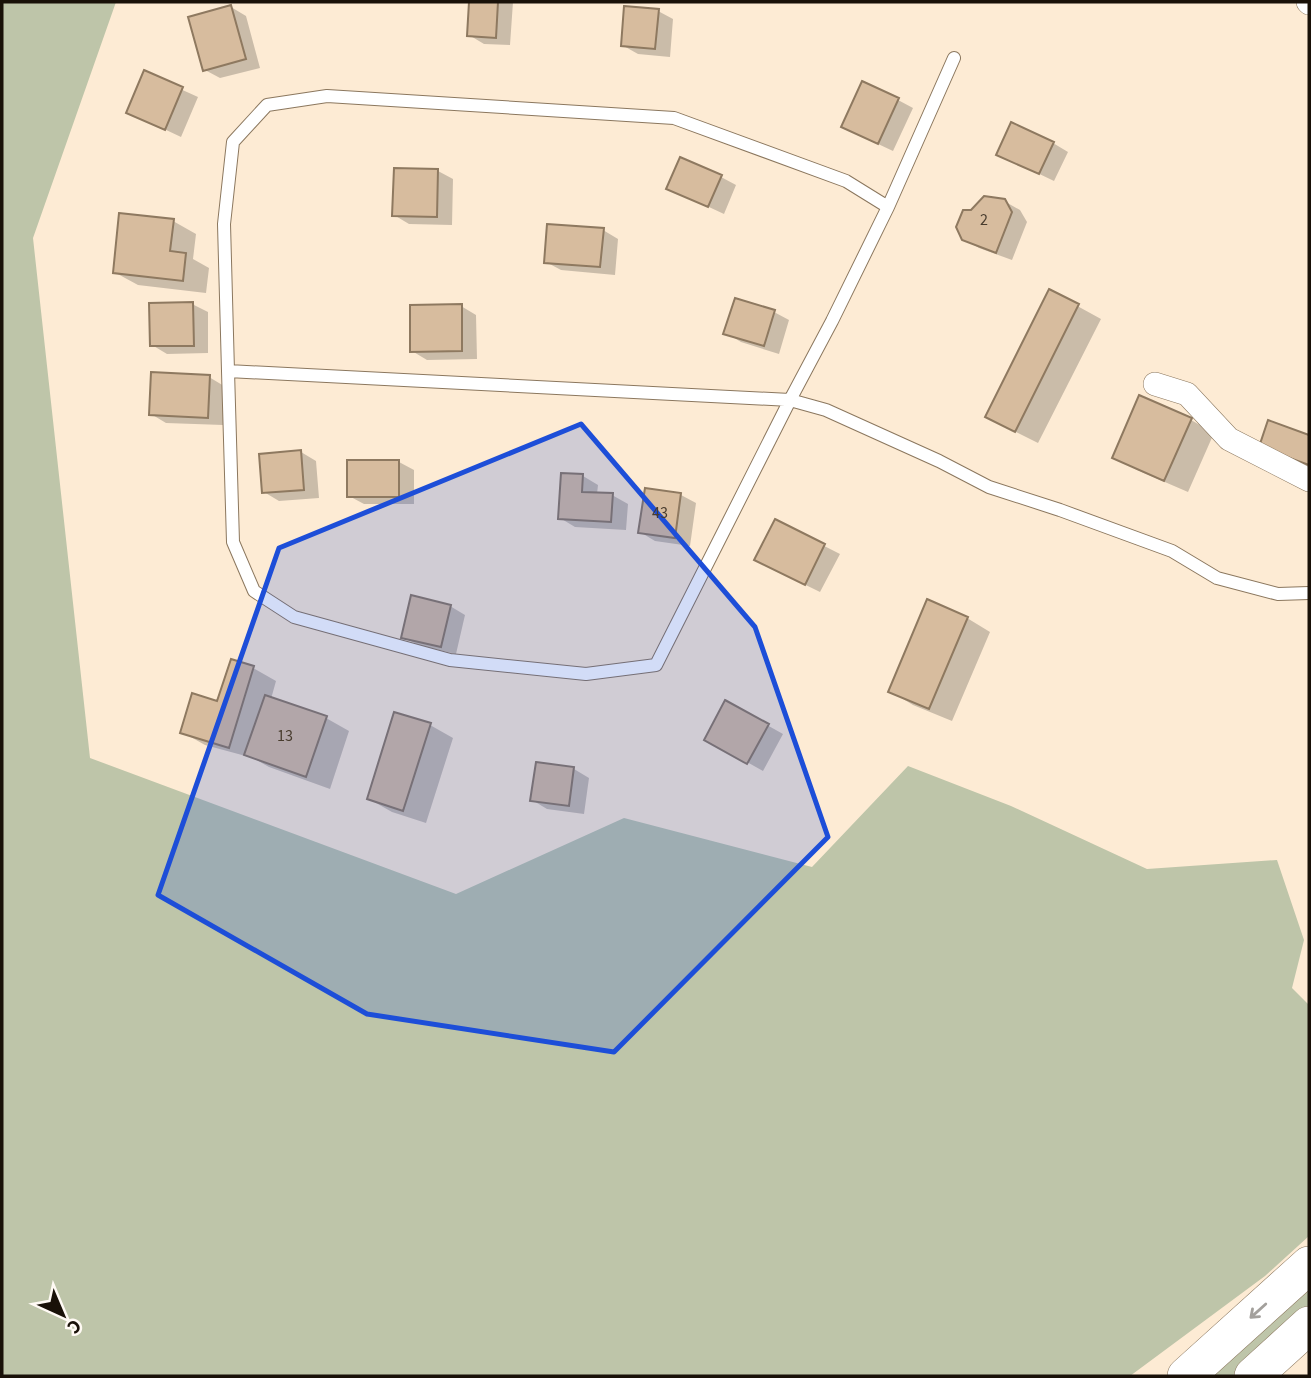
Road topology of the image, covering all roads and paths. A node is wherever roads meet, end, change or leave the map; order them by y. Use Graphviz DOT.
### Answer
graph roads {
  1 [pos="954,58"];
  2 [pos="888,207"];
  3 [pos="228,371"];
  4 [pos="1155,384"];
  5 [pos="790,400"];
  6 [pos="1309,480"];
  7 [pos="1309,593"];
  8 [pos="1309,1265"];
  9 [pos="1309,1325"];
  10 [pos="1186,1376"];
  11 [pos="1253,1376"];
  1 -- 2 [label="lane"];
  2 -- 3 [label="lane"];
  2 -- 5 [label="lane"];
  3 -- 5 [label="lane"];
  3 -- 5 [label="lane"];
  4 -- 6 [label="street"];
  5 -- 7 [label="lane"];
  8 -- 10 [label="main road, one-way"];
  9 -- 11 [label="main road"];
}
